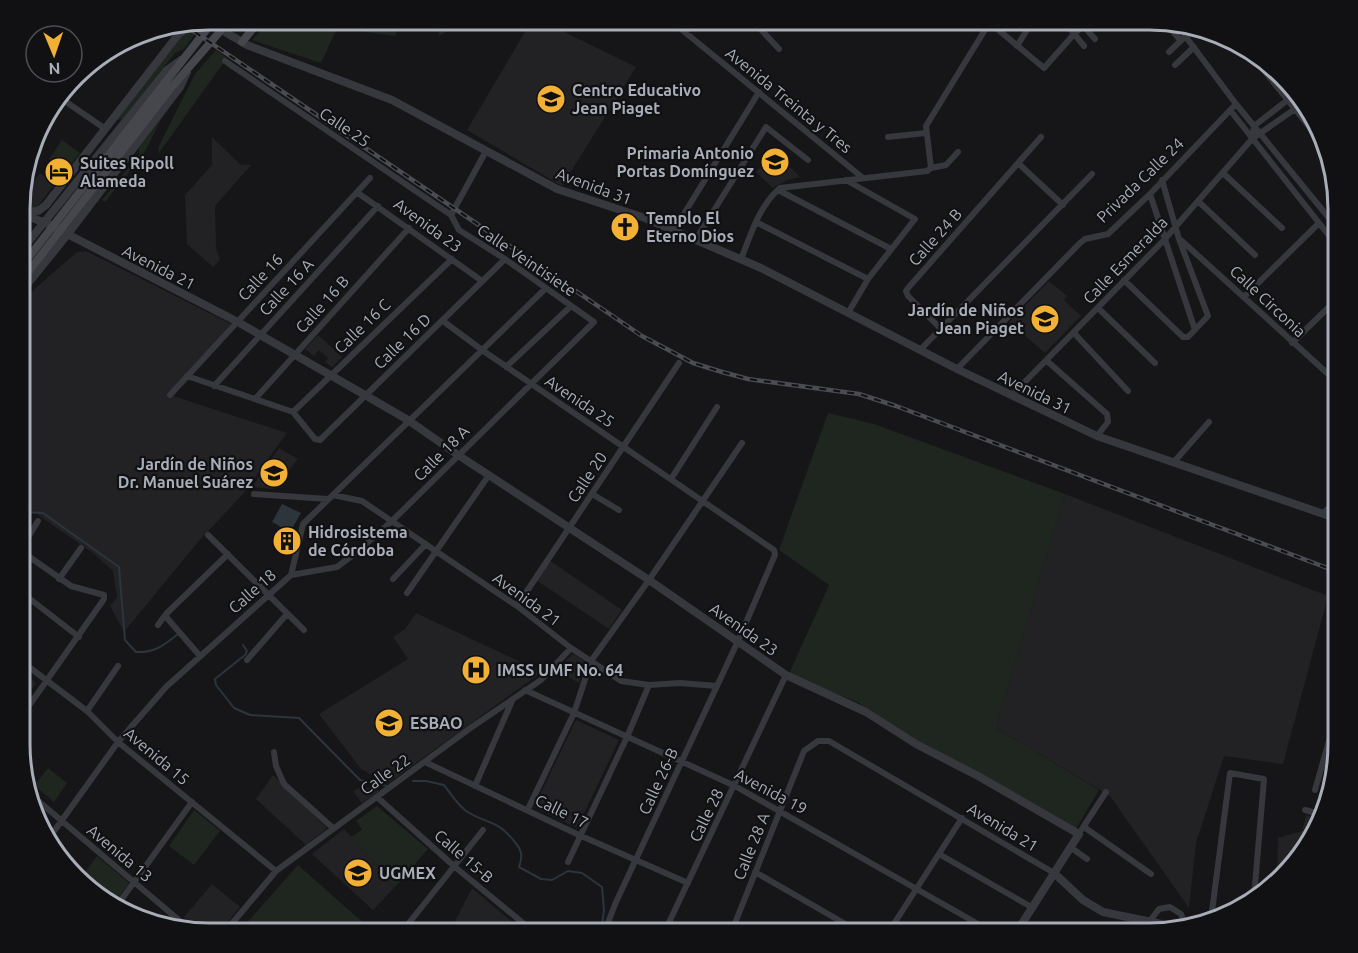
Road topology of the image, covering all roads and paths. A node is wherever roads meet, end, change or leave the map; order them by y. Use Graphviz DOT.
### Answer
graph roads {
  1 [pos="208,30"];
  2 [pos="219,30"];
  3 [pos="222,30"];
  4 [pos="252,30"];
  5 [pos="682,30"];
  6 [pos="761,30"];
  7 [pos="984,30"];
  8 [pos="1000,30"];
  9 [pos="1027,30"];
  10 [pos="1073,30"];
  11 [pos="1079,30"];
  12 [pos="1087,30"];
  13 [pos="181,32"];
  14 [pos="685,32"];
  15 [pos="1175,32"];
  16 [pos="176,33"];
  17 [pos="1076,33"];
  18 [pos="1188,34"];
  19 [pos="178,35"];
  20 [pos="1095,39"];
  21 [pos="1183,39"];
  22 [pos="242,42"];
  23 [pos="1017,46"];
  24 [pos="1084,46"];
  25 [pos="1194,47"];
  26 [pos="779,49"];
  27 [pos="1169,52"];
  28 [pos="190,58"];
  29 [pos="225,61"];
  30 [pos="1175,66"];
  31 [pos="1268,75"];
  32 [pos="759,92"];
  33 [pos="1288,100"];
  34 [pos="66,102"];
  35 [pos="1236,104"];
  36 [pos="1295,109"];
  37 [pos="1230,110"];
  38 [pos="1305,122"];
  39 [pos="123,124"];
  40 [pos="1254,126"];
  41 [pos="104,128"];
  42 [pos="926,133"];
  43 [pos="1261,134"];
  44 [pos="888,136"];
  45 [pos="1041,137"];
  46 [pos="1252,139"];
  47 [pos="92,145"];
  48 [pos="486,151"];
  49 [pos="958,152"];
  50 [pos="96,158"];
  51 [pos="808,160"];
  52 [pos="1019,164"];
  53 [pos="930,168"];
  54 [pos="1223,173"];
  55 [pos="1092,174"];
  56 [pos="370,178"];
  57 [pos="863,178"];
  58 [pos="845,180"];
  59 [pos="1162,180"];
  60 [pos="778,190"];
  61 [pos="358,193"];
  62 [pos="1150,194"];
  63 [pos="1198,201"];
  64 [pos="1063,205"];
  65 [pos="378,206"];
  66 [pos="30,212"];
  67 [pos="451,215"];
  68 [pos="30,217"];
  69 [pos="1328,217"];
  70 [pos="30,222"];
  71 [pos="756,222"];
  72 [pos="46,223"];
  73 [pos="1319,223"];
  74 [pos="1176,227"];
  75 [pos="409,228"];
  76 [pos="1282,228"];
  77 [pos="40,230"];
  78 [pos="674,230"];
  79 [pos="1328,234"];
  80 [pos="67,235"];
  81 [pos="696,239"];
  82 [pos="1179,239"];
  83 [pos="1164,240"];
  84 [pos="30,241"];
  85 [pos="891,249"];
  86 [pos="1255,255"];
  87 [pos="452,259"];
  88 [pos="505,259"];
  89 [pos="741,259"];
  90 [pos="30,261"];
  91 [pos="868,279"];
  92 [pos="1124,280"];
  93 [pos="30,281"];
  94 [pos="482,281"];
  95 [pos="546,288"];
  96 [pos="1245,296"];
  97 [pos="571,306"];
  98 [pos="1098,308"];
  99 [pos="1328,308"];
  100 [pos="849,313"];
  101 [pos="236,321"];
  102 [pos="443,321"];
  103 [pos="594,322"];
  104 [pos="940,328"];
  105 [pos="1195,330"];
  106 [pos="1074,333"];
  107 [pos="260,335"];
  108 [pos="1292,343"];
  109 [pos="921,349"];
  110 [pos="482,350"];
  111 [pos="295,354"];
  112 [pos="1047,361"];
  113 [pos="679,363"];
  114 [pos="1155,363"];
  115 [pos="506,367"];
  116 [pos="957,369"];
  117 [pos="1328,374"];
  118 [pos="330,375"];
  119 [pos="187,376"];
  120 [pos="531,384"];
  121 [pos="214,386"];
  122 [pos="1128,391"];
  123 [pos="170,395"];
  124 [pos="365,395"];
  125 [pos="1012,395"];
  126 [pos="255,399"];
  127 [pos="717,406"];
  128 [pos="292,412"];
  129 [pos="408,420"];
  130 [pos="1209,422"];
  131 [pos="1097,436"];
  132 [pos="742,443"];
  133 [pos="624,447"];
  134 [pos="458,455"];
  135 [pos="1173,463"];
  136 [pos="489,475"];
  137 [pos="671,478"];
  138 [pos="254,494"];
  139 [pos="592,494"];
  140 [pos="331,497"];
  141 [pos="703,501"];
  142 [pos="1328,509"];
  143 [pos="619,510"];
  144 [pos="1323,513"];
  145 [pos="1328,515"];
  146 [pos="38,521"];
  147 [pos="392,521"];
  148 [pos="570,527"];
  149 [pos="30,535"];
  150 [pos="208,535"];
  151 [pos="426,544"];
  152 [pos="81,548"];
  153 [pos="436,551"];
  154 [pos="228,554"];
  155 [pos="30,557"];
  156 [pos="291,575"];
  157 [pos="59,579"];
  158 [pos="393,579"];
  159 [pos="649,580"];
  160 [pos="407,593"];
  161 [pos="268,595"];
  162 [pos="30,599"];
  163 [pos="517,606"];
  164 [pos="166,614"];
  165 [pos="287,614"];
  166 [pos="158,625"];
  167 [pos="304,630"];
  168 [pos="79,636"];
  169 [pos="738,641"];
  170 [pos="571,648"];
  171 [pos="200,656"];
  172 [pos="247,660"];
  173 [pos="591,661"];
  174 [pos="118,666"];
  175 [pos="30,667"];
  176 [pos="786,675"];
  177 [pos="48,681"];
  178 [pos="649,685"];
  179 [pos="717,686"];
  180 [pos="525,690"];
  181 [pos="513,700"];
  182 [pos="30,705"];
  183 [pos="87,711"];
  184 [pos="574,713"];
  185 [pos="627,737"];
  186 [pos="818,741"];
  187 [pos="118,742"];
  188 [pos="1328,747"];
  189 [pos="274,752"];
  190 [pos="683,760"];
  191 [pos="425,762"];
  192 [pos="1323,763"];
  193 [pos="1327,764"];
  194 [pos="475,786"];
  195 [pos="735,786"];
  196 [pos="1315,790"];
  197 [pos="1106,792"];
  198 [pos="377,797"];
  199 [pos="192,802"];
  200 [pos="41,803"];
  201 [pos="528,809"];
  202 [pos="780,810"];
  203 [pos="1305,810"];
  204 [pos="1314,813"];
  205 [pos="962,818"];
  206 [pos="60,821"];
  207 [pos="333,828"];
  208 [pos="483,830"];
  209 [pos="53,831"];
  210 [pos="1081,831"];
  211 [pos="579,835"];
  212 [pos="1070,847"];
  213 [pos="939,854"];
  214 [pos="636,858"];
  215 [pos="1087,859"];
  216 [pos="568,862"];
  217 [pos="454,867"];
  218 [pos="276,871"];
  219 [pos="755,872"];
  220 [pos="1054,873"];
  221 [pos="1151,874"];
  222 [pos="134,882"];
  223 [pos="688,883"];
  224 [pos="917,889"];
  225 [pos="1255,889"];
  226 [pos="121,900"];
  227 [pos="1033,908"];
  228 [pos="1212,912"];
  229 [pos="1183,920"];
  230 [pos="180,921"];
  231 [pos="1149,922"];
  232 [pos="232,923"];
  233 [pos="408,923"];
  234 [pos="524,923"];
  235 [pos="608,923"];
  236 [pos="669,923"];
  237 [pos="735,923"];
  238 [pos="844,923"];
  239 [pos="895,923"];
  240 [pos="976,923"];
  241 [pos="1023,923"];
  242 [pos="1154,923"];
  1 -- 28 [label="main road"];
  2 -- 28 [label="main road"];
  3 -- 22 [label="street, Avenida 31"];
  4 -- 22 [label="main road"];
  5 -- 14 [label="street, Avenida Treinta y Tres"];
  6 -- 26 [label="street"];
  7 -- 42 [label="street"];
  8 -- 23 [label="street"];
  9 -- 23 [label="street"];
  10 -- 17 [label="street"];
  11 -- 17 [label="street"];
  12 -- 20 [label="street"];
  13 -- 19 [label="street"];
  14 -- 32 [label="street, Avenida Treinta y Tres"];
  15 -- 21 [label="street"];
  16 -- 19 [label="street"];
  17 -- 23 [label="street"];
  17 -- 24 [label="street"];
  18 -- 21 [label="street"];
  19 -- 41 [label="street"];
  21 -- 25 [label="street"];
  21 -- 27 [label="street"];
  22 -- 48 [label="street, Avenida 31"];
  25 -- 30 [label="street"];
  25 -- 35 [label="street"];
  28 -- 39 [label="street"];
  28 -- 80 [label="street"];
  28 -- 90 [label="main road"];
  29 -- 67 [label="street, Calle 25"];
  31 -- 33 [label="street"];
  32 -- 57 [label="street, Avenida Treinta y Tres"];
  32 -- 78 [label="street"];
  33 -- 36 [label="street"];
  33 -- 40 [label="street"];
  34 -- 41 [label="street"];
  35 -- 37 [label="street, Privada Calle 24"];
  35 -- 40 [label="street"];
  36 -- 38 [label="street"];
  36 -- 43 [label="street"];
  37 -- 46 [label="street"];
  37 -- 59 [label="street, Privada Calle 24"];
  39 -- 41 [label="street"];
  39 -- 50 [label="street"];
  40 -- 43 [label="street"];
  40 -- 46 [label="street"];
  41 -- 47 [label="street"];
  42 -- 44 [label="street"];
  42 -- 53 [label="street"];
  43 -- 46 [label="street"];
  43 -- 69 [label="street"];
  45 -- 52 [label="street"];
  46 -- 54 [label="street, Calle Esmeralda"];
  46 -- 73 [label="street"];
  47 -- 50 [label="street"];
  47 -- 66 [label="street"];
  48 -- 67 [label="street"];
  48 -- 78 [label="street, Avenida 31"];
  49 -- 53 [label="street"];
  50 -- 72 [label="street"];
  51 -- 81 [label="street"];
  52 -- 64 [label="street"];
  52 -- 104 [label="street, Calle 24 B"];
  53 -- 57 [label="street"];
  54 -- 63 [label="street, Calle Esmeralda"];
  54 -- 76 [label="street"];
  55 -- 64 [label="street"];
  56 -- 61 [label="street, Calle 16"];
  57 -- 58 [label="street"];
  58 -- 60 [label="street"];
  58 -- 85 [label="street, Avenida Treinta y Tres"];
  59 -- 62 [label="street, Privada Calle 24"];
  59 -- 74 [label="street"];
  60 -- 71 [label="street"];
  60 -- 85 [label="street"];
  61 -- 65 [label="street, Avenida 23"];
  61 -- 101 [label="street, Calle 16"];
  62 -- 83 [label="street"];
  62 -- 116 [label="street, Privada Calle 24"];
  63 -- 74 [label="street, Calle Esmeralda"];
  63 -- 86 [label="street"];
  64 -- 104 [label="street"];
  65 -- 75 [label="street, Avenida 23"];
  65 -- 107 [label="street, Calle 16 A"];
  67 -- 88 [label="street, Calle Veintisiete"];
  68 -- 72 [label="street, Avenida 21"];
  70 -- 77 [label="street"];
  71 -- 89 [label="street"];
  71 -- 91 [label="street"];
  72 -- 77 [label="street"];
  72 -- 80 [label="street, Avenida 21"];
  73 -- 79 [label="street"];
  73 -- 96 [label="street"];
  74 -- 82 [label="street"];
  74 -- 83 [label="street, Calle Esmeralda"];
  75 -- 87 [label="street, Avenida 23"];
  75 -- 111 [label="street, Calle 16 B"];
  77 -- 80 [label="street"];
  77 -- 84 [label="street"];
  78 -- 81 [label="street, Avenida 31"];
  80 -- 93 [label="street"];
  80 -- 101 [label="street, Avenida 21"];
  81 -- 89 [label="street, Avenida 31"];
  82 -- 96 [label="street, Calle Circonia"];
  82 -- 105 [label="street"];
  83 -- 92 [label="street, Calle Esmeralda"];
  83 -- 105 [label="street"];
  85 -- 91 [label="street"];
  87 -- 94 [label="street, Avenida 23"];
  87 -- 118 [label="street, Calle 16 C"];
  88 -- 94 [label="street, Calle 16 D"];
  88 -- 95 [label="street, Calle Veintisiete"];
  89 -- 100 [label="street, Avenida 31"];
  91 -- 100 [label="street"];
  92 -- 98 [label="street, Calle Esmeralda"];
  92 -- 105 [label="street"];
  94 -- 102 [label="street, Calle 16 D"];
  95 -- 97 [label="street, Calle Veintisiete"];
  95 -- 110 [label="street, Calle 18"];
  96 -- 108 [label="street, Calle Circonia"];
  97 -- 103 [label="street, Calle Veintisiete"];
  97 -- 115 [label="street"];
  98 -- 106 [label="street, Calle Esmeralda"];
  98 -- 114 [label="street"];
  99 -- 108 [label="street"];
  100 -- 109 [label="street, Avenida 31"];
  101 -- 107 [label="street, Avenida 21"];
  101 -- 119 [label="street, Calle 16"];
  102 -- 110 [label="street, Avenida 25"];
  102 -- 124 [label="street, Calle 16 D"];
  103 -- 120 [label="street, Calle 18 A"];
  104 -- 109 [label="street"];
  106 -- 112 [label="street, Calle Esmeralda"];
  106 -- 122 [label="street"];
  107 -- 111 [label="street, Avenida 21"];
  107 -- 121 [label="street, Calle 16 A"];
  108 -- 117 [label="street, Calle Circonia"];
  109 -- 116 [label="street, Avenida 31"];
  110 -- 115 [label="street, Avenida 25"];
  110 -- 129 [label="street, Calle 18"];
  111 -- 118 [label="street, Avenida 21"];
  111 -- 126 [label="street, Calle 16 B"];
  112 -- 125 [label="street, Calle Esmeralda"];
  112 -- 131 [label="street"];
  113 -- 133 [label="street, Calle 20"];
  115 -- 120 [label="street, Avenida 25"];
  116 -- 125 [label="street, Avenida 31"];
  118 -- 124 [label="street, Avenida 21"];
  118 -- 128 [label="street, Calle 16 C"];
  119 -- 121 [label="street"];
  119 -- 123 [label="street, Calle 16"];
  120 -- 133 [label="street, Avenida 25"];
  120 -- 134 [label="street, Calle 18 A"];
  121 -- 126 [label="street"];
  124 -- 128 [label="street, Calle 16 D"];
  124 -- 129 [label="street, Avenida 21"];
  125 -- 131 [label="street, Avenida 31"];
  126 -- 128 [label="street"];
  127 -- 137 [label="street"];
  129 -- 134 [label="street, Avenida 23"];
  129 -- 140 [label="street, Calle 18"];
  130 -- 135 [label="street"];
  131 -- 135 [label="street, Avenida 31"];
  132 -- 141 [label="street"];
  133 -- 137 [label="street, Avenida 25"];
  133 -- 139 [label="street, Calle 20"];
  134 -- 136 [label="street, Avenida 23"];
  134 -- 147 [label="street, Calle 18 A"];
  135 -- 144 [label="street, Avenida 31"];
  136 -- 148 [label="street, Avenida 23"];
  136 -- 153 [label="street"];
  137 -- 141 [label="street, Avenida 25"];
  138 -- 140 [label="street, Avenida 21"];
  139 -- 143 [label="street"];
  139 -- 148 [label="street, Calle 20"];
  140 -- 147 [label="street, Avenida 21"];
  140 -- 156 [label="street, Calle 18"];
  141 -- 159 [label="street"];
  141 -- 169 [label="street, Calle 26-B"];
  142 -- 144 [label="street"];
  144 -- 145 [label="street, Avenida 31"];
  146 -- 149 [label="street"];
  147 -- 151 [label="street, Avenida 21"];
  147 -- 156 [label="street, Calle 18 A"];
  148 -- 159 [label="street, Avenida 23"];
  148 -- 163 [label="street, Calle 20"];
  150 -- 154 [label="street"];
  151 -- 153 [label="street, Avenida 21"];
  151 -- 158 [label="street"];
  152 -- 157 [label="street"];
  153 -- 160 [label="street"];
  153 -- 163 [label="street, Avenida 21"];
  154 -- 161 [label="street"];
  154 -- 164 [label="street"];
  155 -- 157 [label="street"];
  156 -- 161 [label="street, Calle 18"];
  157 -- 168 [label="street"];
  159 -- 169 [label="street, Avenida 23"];
  159 -- 173 [label="street"];
  161 -- 165 [label="street"];
  161 -- 171 [label="street, Calle 18"];
  162 -- 168 [label="street"];
  163 -- 170 [label="street, Avenida 21"];
  164 -- 166 [label="street"];
  164 -- 171 [label="street"];
  165 -- 167 [label="street"];
  165 -- 172 [label="street"];
  168 -- 177 [label="street"];
  169 -- 176 [label="street, Avenida 23"];
  169 -- 179 [label="street, Calle 26-B"];
  170 -- 173 [label="street, Avenida 21"];
  170 -- 180 [label="street, Calle 22"];
  171 -- 187 [label="street, Calle 18"];
  173 -- 178 [label="street, Avenida 21"];
  173 -- 184 [label="street"];
  174 -- 183 [label="street"];
  175 -- 177 [label="street, Avenida 15"];
  176 -- 195 [label="street, Calle 28"];
  176 -- 210 [label="street, Avenida 23"];
  177 -- 182 [label="street"];
  177 -- 183 [label="street, Avenida 15"];
  178 -- 179 [label="street, Avenida 21"];
  178 -- 185 [label="street"];
  179 -- 190 [label="street, Calle 26-B"];
  180 -- 181 [label="street, Calle 22"];
  180 -- 184 [label="street, Avenida 19"];
  181 -- 191 [label="street, Calle 22"];
  181 -- 194 [label="street"];
  183 -- 187 [label="street, Avenida 15"];
  184 -- 185 [label="street, Avenida 19"];
  184 -- 201 [label="street"];
  185 -- 190 [label="street, Avenida 19"];
  185 -- 211 [label="street"];
  186 -- 202 [label="street, Calle 28 A"];
  186 -- 205 [label="street, Avenida 21"];
  187 -- 199 [label="street, Avenida 15"];
  187 -- 206 [label="street, Calle 18"];
  188 -- 192 [label="street"];
  189 -- 207 [label="street"];
  190 -- 195 [label="street, Avenida 19"];
  190 -- 214 [label="street, Calle 26-B"];
  191 -- 194 [label="street, Calle 17"];
  191 -- 198 [label="street, Calle 22"];
  192 -- 193 [label="street"];
  192 -- 196 [label="street"];
  194 -- 201 [label="street, Calle 17"];
  195 -- 202 [label="street, Avenida 19"];
  195 -- 223 [label="street, Calle 28"];
  197 -- 210 [label="street"];
  198 -- 207 [label="street, Calle 22"];
  198 -- 217 [label="street, Calle 15-B"];
  199 -- 218 [label="street, Avenida 15"];
  199 -- 222 [label="street"];
  200 -- 206 [label="street, Avenida 13"];
  201 -- 211 [label="street, Calle 17"];
  202 -- 219 [label="street, Calle 28 A"];
  202 -- 224 [label="street, Avenida 19"];
  203 -- 204 [label="street"];
  205 -- 213 [label="street"];
  205 -- 220 [label="street, Avenida 21"];
  206 -- 209 [label="street, Calle 18"];
  206 -- 222 [label="street, Avenida 13"];
  207 -- 218 [label="street, Calle 22"];
  208 -- 217 [label="street"];
  210 -- 212 [label="street"];
  210 -- 221 [label="street"];
  211 -- 214 [label="street, Calle 17"];
  211 -- 216 [label="street"];
  212 -- 215 [label="street"];
  212 -- 220 [label="street"];
  213 -- 224 [label="street"];
  213 -- 227 [label="street"];
  214 -- 223 [label="street, Calle 17"];
  214 -- 235 [label="street, Calle 26-B"];
  217 -- 233 [label="street"];
  217 -- 234 [label="street, Calle 15-B"];
  218 -- 232 [label="street, Calle 22"];
  219 -- 237 [label="street, Calle 28 A"];
  219 -- 238 [label="street"];
  220 -- 227 [label="street"];
  220 -- 231 [label="street, Avenida 21"];
  222 -- 226 [label="street"];
  222 -- 230 [label="street, Avenida 13"];
  223 -- 236 [label="street, Calle 28"];
  224 -- 239 [label="street"];
  224 -- 240 [label="street, Avenida 19"];
  225 -- 228 [label="street"];
  227 -- 241 [label="street"];
  229 -- 231 [label="street"];
  231 -- 242 [label="street, Avenida 21"];
}
